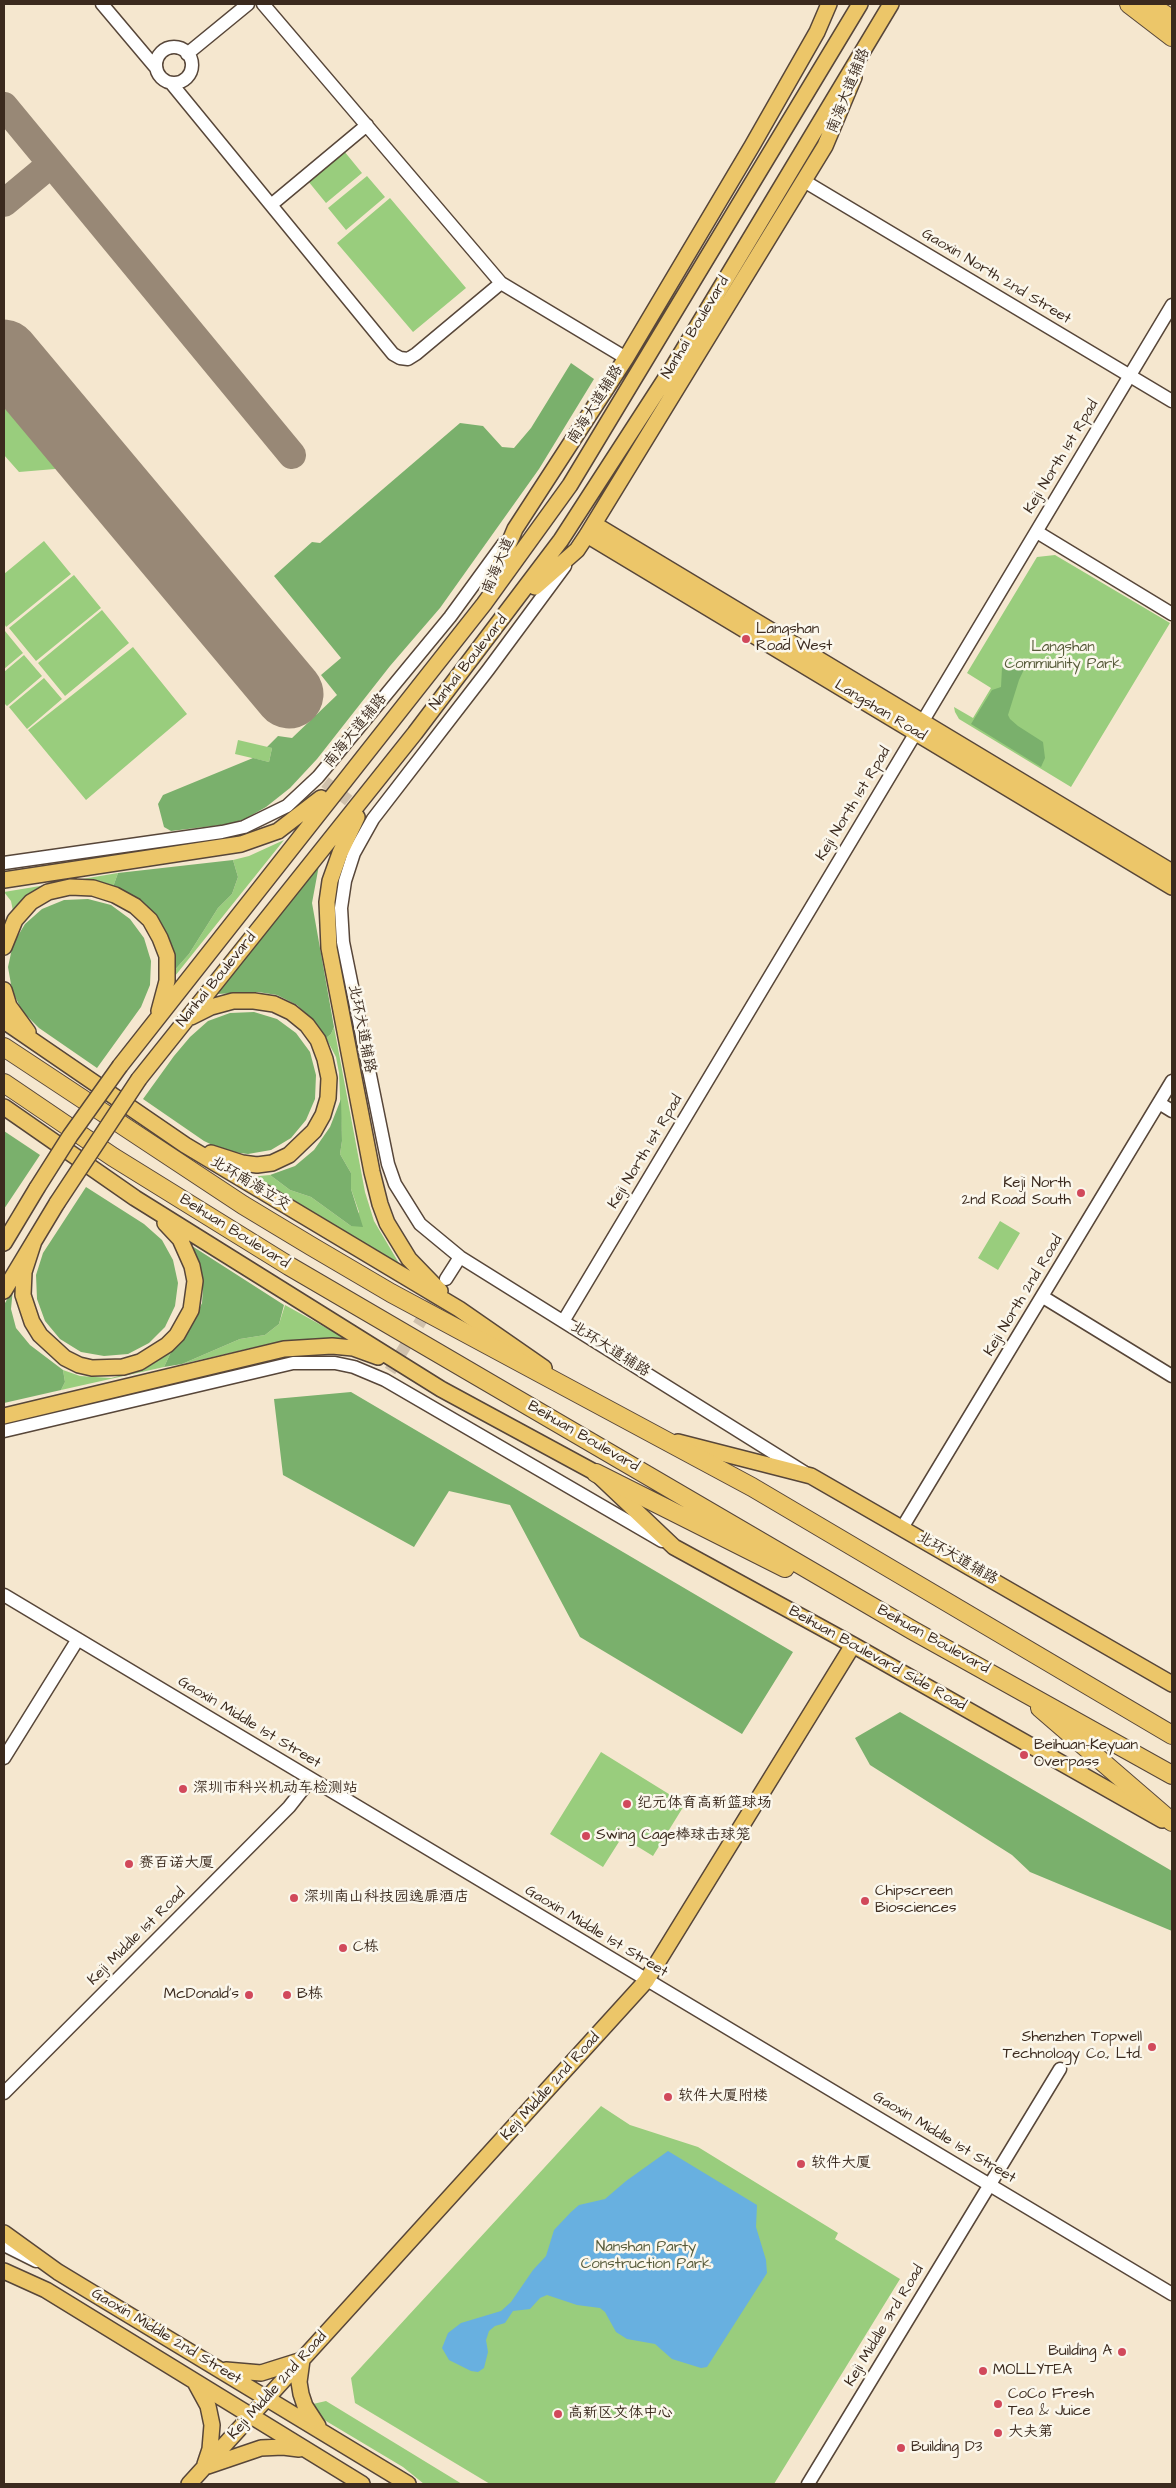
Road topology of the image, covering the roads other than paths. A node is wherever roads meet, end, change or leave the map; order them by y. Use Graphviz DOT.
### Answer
graph roads {
  1 [pos="102,4"];
  2 [pos="248,4"];
  3 [pos="263,4"];
  4 [pos="860,4"];
  5 [pos="890,4"];
  6 [pos="1129,4"];
  7 [pos="1148,4"];
  8 [pos="827,10"];
  9 [pos="1172,19"];
  10 [pos="874,30"];
  11 [pos="1172,37"];
  12 [pos="187,54"];
  13 [pos="822,67"];
  14 [pos="156,68"];
  15 [pos="171,83"];
  16 [pos="789,123"];
  17 [pos="367,125"];
  18 [pos="804,181"];
  19 [pos="730,184"];
  20 [pos="271,205"];
  21 [pos="501,283"];
  22 [pos="1172,305"];
  23 [pos="626,358"];
  24 [pos="673,368"];
  25 [pos="1130,376"];
  26 [pos="1172,401"];
  27 [pos="662,415"];
  28 [pos="515,529"];
  29 [pos="590,529"];
  30 [pos="1037,532"];
  31 [pos="577,550"];
  32 [pos="484,604"];
  33 [pos="512,608"];
  34 [pos="1172,614"];
  35 [pos="919,727"];
  36 [pos="368,750"];
  37 [pos="397,756"];
  38 [pos="4,863"];
  39 [pos="1172,872"];
  40 [pos="4,880"];
  41 [pos="1172,887"];
  42 [pos="4,947"];
  43 [pos="4,990"];
  44 [pos="4,1021"];
  45 [pos="154,1022"];
  46 [pos="180,1026"];
  47 [pos="4,1047"];
  48 [pos="46,1051"];
  49 [pos="1172,1081"];
  50 [pos="4,1083"];
  51 [pos="1159,1103"];
  52 [pos="4,1107"];
  53 [pos="1172,1111"];
  54 [pos="4,1113"];
  55 [pos="32,1126"];
  56 [pos="185,1144"];
  57 [pos="135,1198"];
  58 [pos="20,1215"];
  59 [pos="4,1228"];
  60 [pos="34,1241"];
  61 [pos="4,1243"];
  62 [pos="460,1257"];
  63 [pos="446,1278"];
  64 [pos="4,1291"];
  65 [pos="1043,1298"];
  66 [pos="459,1309"];
  67 [pos="564,1320"];
  68 [pos="1172,1376"];
  69 [pos="441,1389"];
  70 [pos="577,1392"];
  71 [pos="4,1416"];
  72 [pos="4,1431"];
  73 [pos="655,1436"];
  74 [pos="596,1473"];
  75 [pos="811,1476"];
  76 [pos="902,1528"];
  77 [pos="674,1547"];
  78 [pos="4,1595"];
  79 [pos="912,1630"];
  80 [pos="78,1639"];
  81 [pos="853,1645"];
  82 [pos="1005,1680"];
  83 [pos="1172,1684"];
  84 [pos="1172,1735"];
  85 [pos="4,1758"];
  86 [pos="1172,1774"];
  87 [pos="311,1779"];
  88 [pos="1172,1824"];
  89 [pos="646,1980"];
  90 [pos="1060,2069"];
  91 [pos="4,2094"];
  92 [pos="989,2184"];
  93 [pos="4,2233"];
  94 [pos="4,2245"];
  95 [pos="4,2264"];
  96 [pos="4,2271"];
  97 [pos="58,2272"];
  98 [pos="46,2290"];
  99 [pos="1172,2294"];
  100 [pos="302,2360"];
  101 [pos="214,2366"];
  102 [pos="195,2382"];
  103 [pos="268,2398"];
  104 [pos="251,2416"];
  105 [pos="322,2431"];
  106 [pos="310,2453"];
  107 [pos="204,2468"];
  108 [pos="189,2484"];
  109 [pos="362,2484"];
  110 [pos="408,2484"];
  111 [pos="808,2484"];
  1 -- 14 [label="street"];
  2 -- 12 [label="street"];
  3 -- 17 [label="street"];
  4 -- 13 [label="main road, Nanhai Boulevard"];
  5 -- 10 [label="main road, Nanhai Boulevard"];
  6 -- 11 [label="highway"];
  7 -- 9 [label="highway"];
  8 -- 13 [label="main road"];
  8 -- 19 [label="main road, 南海大道辅路"];
  10 -- 18 [label="main road, 南海大道辅路"];
  10 -- 24 [label="main road, Nanhai Boulevard"];
  12 -- 14 [label="street"];
  12 -- 15 [label="street"];
  13 -- 16 [label="main road, Nanhai Boulevard"];
  14 -- 15 [label="street"];
  15 -- 20 [label="street"];
  16 -- 19 [label="main road"];
  16 -- 32 [label="main road, Nanhai Boulevard"];
  17 -- 20 [label="street"];
  17 -- 21 [label="street"];
  18 -- 25 [label="street, Gaoxin North 2nd Street"];
  18 -- 27 [label="main road, 南海大道辅路"];
  19 -- 23 [label="main road, 南海大道辅路"];
  20 -- 21 [label="street"];
  21 -- 23 [label="street"];
  22 -- 25 [label="street, Keji North 1st Rpad"];
  23 -- 28 [label="main road, 南海大道辅路"];
  24 -- 27 [label="main road"];
  24 -- 33 [label="main road, Nanhai Boulevard"];
  25 -- 26 [label="street, Gaoxin North 2nd Street"];
  25 -- 30 [label="street, Keji North 1st Rpad"];
  27 -- 29 [label="main road, 南海大道辅路"];
  28 -- 32 [label="main road, 南海大道"];
  28 -- 38 [label="street, 南海大道辅路"];
  29 -- 31 [label="main road, 南海大道辅路"];
  29 -- 35 [label="main road, Langshan Road"];
  30 -- 34 [label="street"];
  30 -- 35 [label="street, Keji North 1st Rpad"];
  31 -- 33 [label="main road"];
  31 -- 62 [label="street, 北环大道辅路"];
  32 -- 36 [label="main road, Nanhai Boulevard"];
  33 -- 37 [label="main road, Nanhai Boulevard"];
  35 -- 39 [label="main road, Langshan Road"];
  35 -- 41 [label="main road, Langshan Road"];
  35 -- 67 [label="street, Keji North 1st Rpad"];
  36 -- 40 [label="main road"];
  36 -- 45 [label="main road, Nanhai Boulevard"];
  37 -- 46 [label="main road, Nanhai Boulevard"];
  37 -- 66 [label="main road"];
  42 -- 45 [label="main road"];
  43 -- 48 [label="main road"];
  44 -- 48 [label="main road"];
  45 -- 58 [label="main road, Nanhai Boulevard, bridge"];
  46 -- 56 [label="main road"];
  46 -- 60 [label="main road, Nanhai Boulevard, bridge"];
  47 -- 70 [label="highway, Beihuan Boulevard"];
  48 -- 56 [label="main road, 北环南海立交"];
  49 -- 51 [label="street, Keji North 2nd Road"];
  50 -- 79 [label="highway, Beihuan Boulevard"];
  51 -- 53 [label="street"];
  51 -- 65 [label="street, Keji North 2nd Road"];
  52 -- 55 [label="main road"];
  54 -- 55 [label="main road"];
  55 -- 57 [label="main road"];
  56 -- 66 [label="main road, 北环南海立交"];
  57 -- 60 [label="main road"];
  57 -- 69 [label="main road"];
  58 -- 59 [label="main road"];
  58 -- 61 [label="main road, Nanhai Boulevard"];
  60 -- 64 [label="main road, Nanhai Boulevard"];
  62 -- 63 [label="street"];
  62 -- 67 [label="street, 北环大道辅路"];
  65 -- 68 [label="street"];
  65 -- 76 [label="street, Keji North 2nd Road"];
  66 -- 70 [label="main road"];
  67 -- 75 [label="street, 北环大道辅路"];
  69 -- 71 [label="main road"];
  69 -- 74 [label="main road"];
  70 -- 73 [label="highway, Beihuan Boulevard"];
  72 -- 77 [label="street"];
  73 -- 75 [label="main road"];
  73 -- 84 [label="highway, Beihuan Boulevard"];
  74 -- 77 [label="main road, Beihuan Boulevard Side Road"];
  74 -- 79 [label="highway"];
  75 -- 76 [label="main road, 北环大道辅路"];
  76 -- 83 [label="main road, 北环大道辅路"];
  77 -- 81 [label="main road, Beihuan Boulevard Side Road"];
  78 -- 80 [label="street, Gaoxin Middle 1st Street"];
  79 -- 82 [label="highway, Beihuan Boulevard"];
  80 -- 85 [label="street"];
  80 -- 87 [label="street, Gaoxin Middle 1st Street"];
  81 -- 88 [label="main road, Beihuan Boulevard Side Road"];
  81 -- 89 [label="main road, Keji Middle 2nd Road"];
  82 -- 86 [label="highway, Beihuan Boulevard"];
  82 -- 88 [label="highway"];
  87 -- 89 [label="street, Gaoxin Middle 1st Street"];
  87 -- 91 [label="street, Keji Middle 1st Road"];
  89 -- 92 [label="street, Gaoxin Middle 1st Street"];
  89 -- 100 [label="main road, Keji Middle 2nd Road"];
  90 -- 92 [label="street, Keji Middle 3rd Road"];
  92 -- 99 [label="street, Gaoxin Middle 1st Street"];
  92 -- 111 [label="street, Keji Middle 3rd Road"];
  93 -- 97 [label="main road, Gaoxin Middle 2nd Street"];
  94 -- 97 [label="street"];
  95 -- 98 [label="street"];
  96 -- 98 [label="main road, Gaoxin Middle 2nd Street"];
  97 -- 101 [label="main road, Gaoxin Middle 2nd Street"];
  98 -- 102 [label="main road, Gaoxin Middle 2nd Street"];
  100 -- 101 [label="main road"];
  100 -- 103 [label="main road, Keji Middle 2nd Road"];
  100 -- 105 [label="main road"];
  101 -- 102 [label="main road"];
  101 -- 103 [label="main road, Gaoxin Middle 2nd Street"];
  102 -- 104 [label="main road, Gaoxin Middle 2nd Street"];
  102 -- 107 [label="main road"];
  103 -- 104 [label="main road, Keji Middle 2nd Road"];
  103 -- 105 [label="main road, Gaoxin Middle 2nd Street"];
  104 -- 106 [label="main road, Gaoxin Middle 2nd Street"];
  104 -- 107 [label="main road, Keji Middle 2nd Road"];
  105 -- 110 [label="main road, Gaoxin Middle 2nd Street"];
  106 -- 107 [label="main road"];
  106 -- 109 [label="main road, Gaoxin Middle 2nd Street"];
  107 -- 108 [label="main road, Keji Middle 2nd Road"];
}
